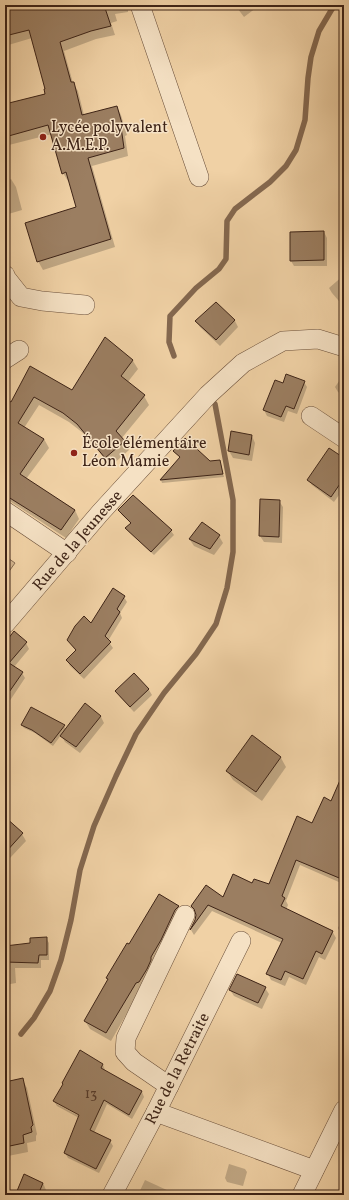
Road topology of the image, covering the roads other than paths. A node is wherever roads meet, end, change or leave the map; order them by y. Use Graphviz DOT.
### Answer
graph roads {
  1 [pos="140,5"];
  2 [pos="198,177"];
  3 [pos="5,275"];
  4 [pos="85,305"];
  5 [pos="344,347"];
  6 [pos="311,416"];
  7 [pos="344,438"];
  8 [pos="5,511"];
  9 [pos="67,553"];
  10 [pos="5,624"];
  11 [pos="185,915"];
  12 [pos="241,941"];
  13 [pos="169,1086"];
  14 [pos="344,1110"];
  15 [pos="156,1112"];
  16 [pos="314,1170"];
  17 [pos="112,1195"];
  18 [pos="302,1195"];
  1 -- 2 [label="street"];
  3 -- 4 [label="street"];
  5 -- 9 [label="street, Rue de la Jeunesse"];
  6 -- 7 [label="street"];
  8 -- 9 [label="street"];
  9 -- 10 [label="street, Rue de la Jeunesse"];
  11 -- 13 [label="street"];
  12 -- 13 [label="street, Rue de la Retraite"];
  13 -- 15 [label="street, Rue de la Retraite"];
  14 -- 16 [label="street"];
  15 -- 16 [label="street"];
  15 -- 17 [label="street, Rue de la Retraite"];
  16 -- 18 [label="street"];
}
